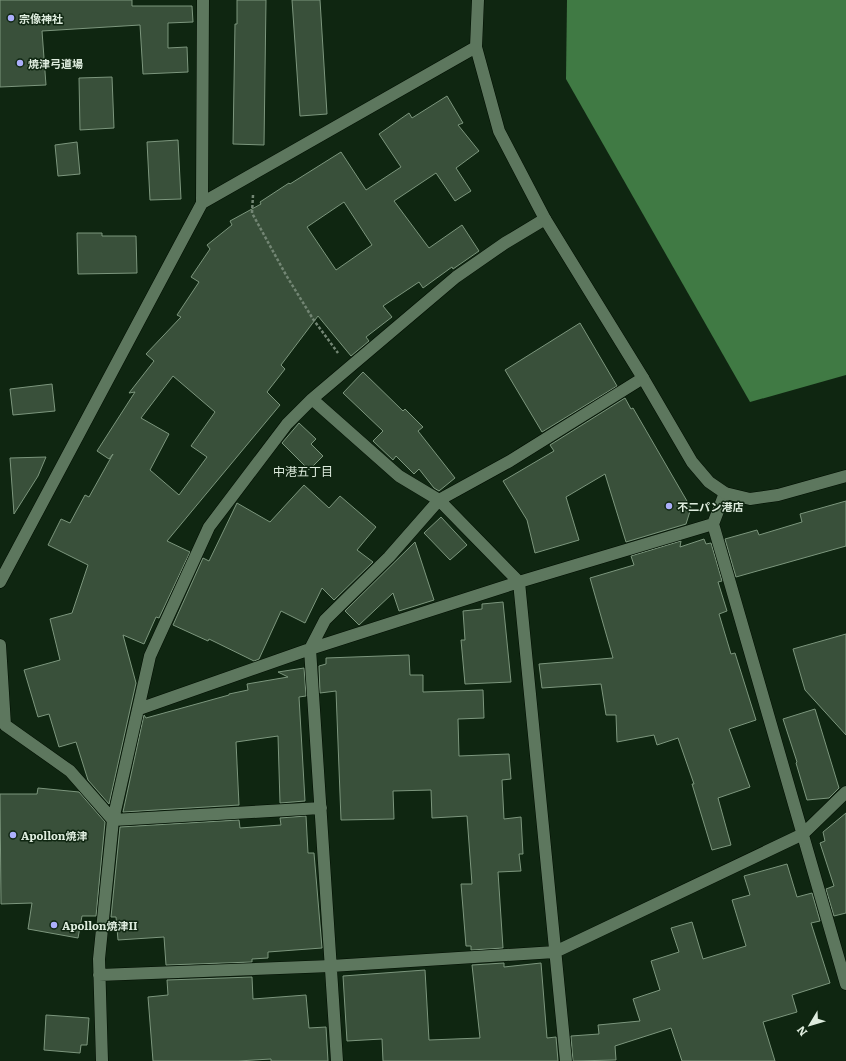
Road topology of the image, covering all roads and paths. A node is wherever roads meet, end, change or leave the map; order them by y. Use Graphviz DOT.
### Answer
graph roads {
  1 [pos="203,0"];
  2 [pos="478,0"];
  3 [pos="476,47"];
  4 [pos="254,174"];
  5 [pos="202,203"];
  6 [pos="545,219"];
  7 [pos="349,368"];
  8 [pos="643,378"];
  9 [pos="312,399"];
  10 [pos="846,476"];
  11 [pos="725,494"];
  12 [pos="439,500"];
  13 [pos="713,524"];
  14 [pos="0,582"];
  15 [pos="519,582"];
  16 [pos="0,646"];
  17 [pos="310,649"];
  18 [pos="139,709"];
  19 [pos="846,792"];
  20 [pos="321,808"];
  21 [pos="113,820"];
  22 [pos="802,834"];
  23 [pos="555,952"];
  24 [pos="331,966"];
  25 [pos="99,975"];
  26 [pos="846,984"];
  27 [pos="102,1061"];
  28 [pos="337,1061"];
  29 [pos="566,1061"];
  1 -- 5 [label="street"];
  2 -- 3 [label="street"];
  3 -- 4 [label="street"];
  3 -- 6 [label="street"];
  4 -- 5 [label="street"];
  4 -- 7 [label="path"];
  5 -- 14 [label="street"];
  6 -- 7 [label="street"];
  6 -- 8 [label="street"];
  7 -- 9 [label="street"];
  8 -- 11 [label="street"];
  8 -- 12 [label="street"];
  9 -- 12 [label="street"];
  9 -- 18 [label="street"];
  10 -- 11 [label="street"];
  11 -- 13 [label="street"];
  12 -- 15 [label="street"];
  12 -- 17 [label="street"];
  13 -- 15 [label="street"];
  13 -- 22 [label="street"];
  15 -- 17 [label="street"];
  15 -- 23 [label="street"];
  16 -- 21 [label="street"];
  17 -- 18 [label="street"];
  17 -- 20 [label="street"];
  18 -- 21 [label="street"];
  19 -- 22 [label="street"];
  20 -- 21 [label="street"];
  20 -- 24 [label="street"];
  21 -- 25 [label="street"];
  22 -- 23 [label="street"];
  22 -- 26 [label="street"];
  23 -- 24 [label="street"];
  23 -- 29 [label="street"];
  24 -- 25 [label="street"];
  24 -- 28 [label="street"];
  25 -- 27 [label="street"];
}
